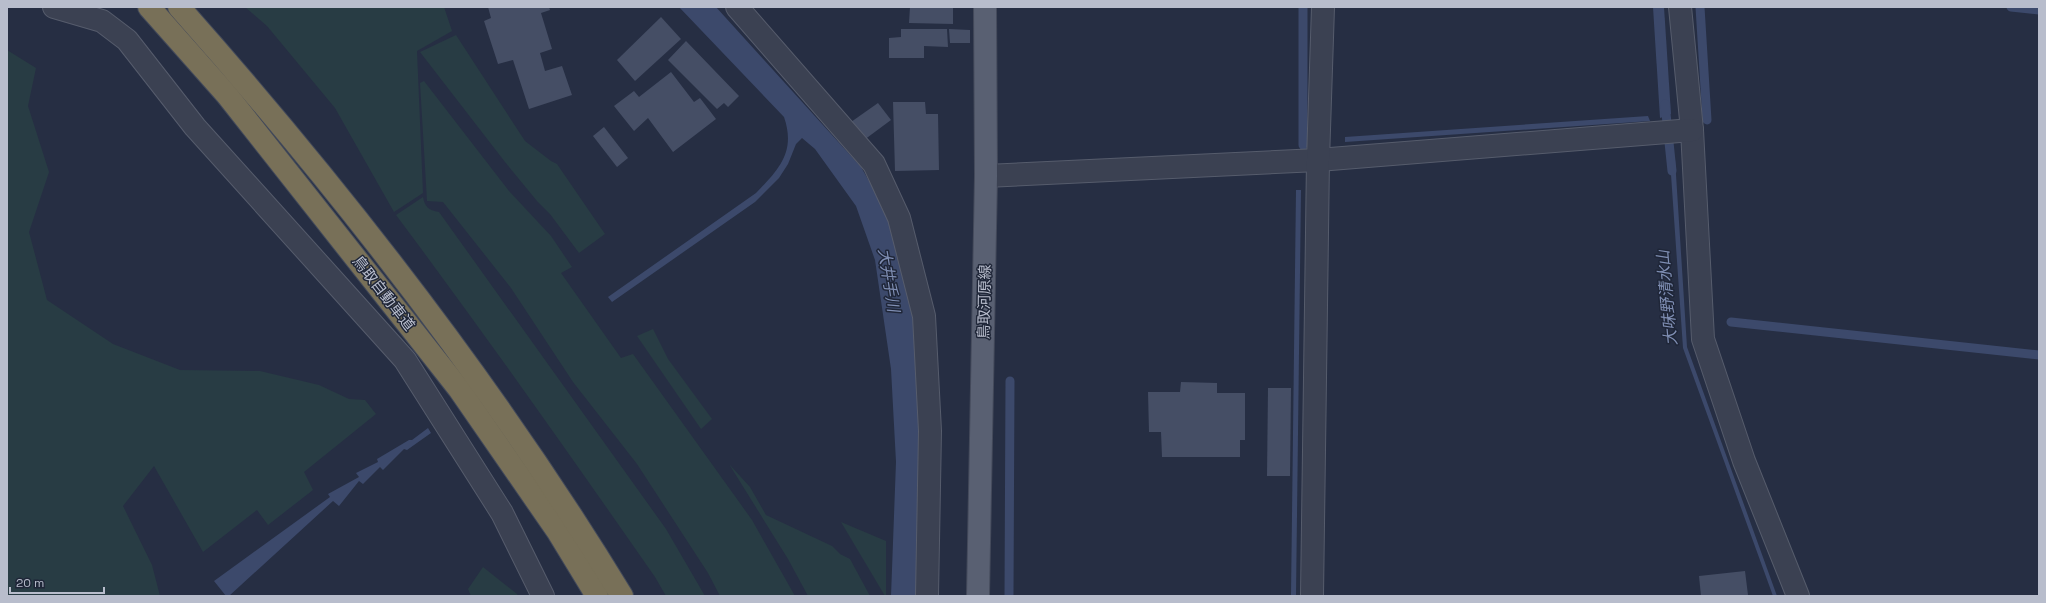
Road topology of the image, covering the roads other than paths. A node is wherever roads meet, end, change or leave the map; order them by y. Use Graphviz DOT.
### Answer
graph roads {
  1 [pos="54,7"];
  2 [pos="149,7"];
  3 [pos="179,7"];
  4 [pos="737,7"];
  5 [pos="985,7"];
  6 [pos="1323,7"];
  7 [pos="1680,7"];
  8 [pos="1692,130"];
  9 [pos="1318,160"];
  10 [pos="986,176"];
  11 [pos="543,596"];
  12 [pos="597,596"];
  13 [pos="622,596"];
  14 [pos="926,596"];
  15 [pos="978,596"];
  16 [pos="1312,596"];
  17 [pos="1798,596"];
  1 -- 11 [label="street"];
  2 -- 12 [label="highway, 鳥取自動車道"];
  3 -- 13 [label="highway, 鳥取自動車道"];
  4 -- 14 [label="street"];
  5 -- 10 [label="main road, 鳥取河原線"];
  6 -- 9 [label="street"];
  7 -- 8 [label="street"];
  8 -- 9 [label="street"];
  8 -- 17 [label="street"];
  9 -- 10 [label="street"];
  9 -- 16 [label="street"];
  10 -- 15 [label="main road, 鳥取河原線"];
}
